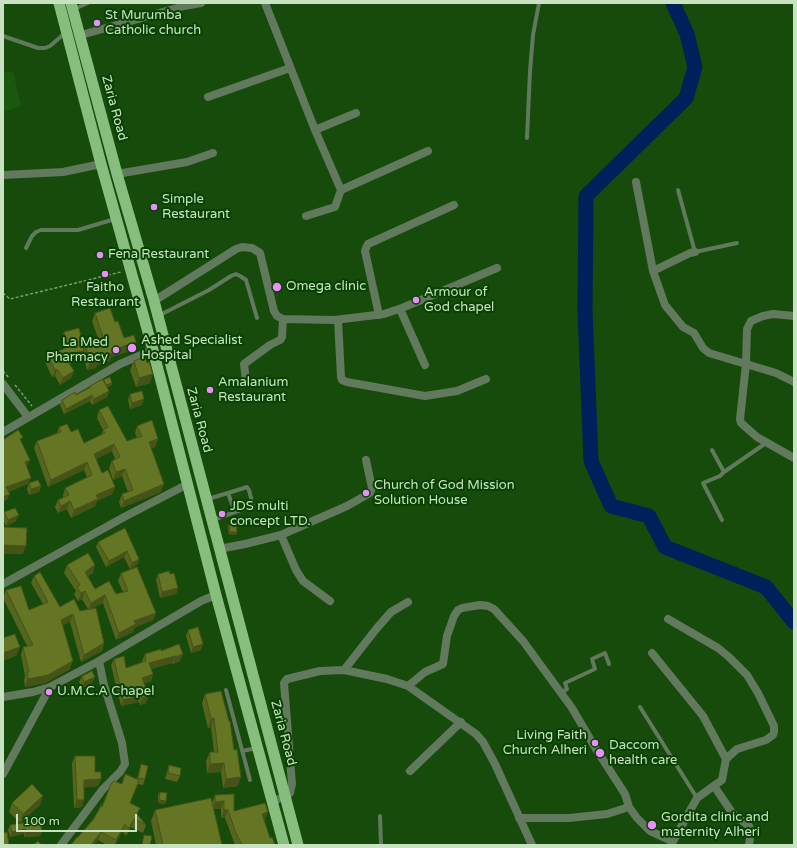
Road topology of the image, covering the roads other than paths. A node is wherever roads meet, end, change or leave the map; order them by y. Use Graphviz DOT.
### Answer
graph roads {
  1 [pos="59,3"];
  2 [pos="88,3"];
  3 [pos="201,3"];
  4 [pos="265,3"];
  5 [pos="539,3"];
  6 [pos="72,6"];
  7 [pos="67,31"];
  8 [pos="80,35"];
  9 [pos="3,36"];
  10 [pos="290,68"];
  11 [pos="208,98"];
  12 [pos="356,113"];
  13 [pos="315,130"];
  14 [pos="527,138"];
  15 [pos="110,147"];
  16 [pos="98,149"];
  17 [pos="428,151"];
  18 [pos="213,153"];
  19 [pos="101,164"];
  20 [pos="117,174"];
  21 [pos="3,175"];
  22 [pos="636,182"];
  23 [pos="341,190"];
  24 [pos="678,190"];
  25 [pos="454,205"];
  26 [pos="306,216"];
  27 [pos="116,218"];
  28 [pos="737,242"];
  29 [pos="26,248"];
  30 [pos="695,252"];
  31 [pos="496,268"];
  32 [pos="653,271"];
  33 [pos="154,301"];
  34 [pos="400,309"];
  35 [pos="379,315"];
  36 [pos="158,316"];
  37 [pos="794,316"];
  38 [pos="257,318"];
  39 [pos="283,319"];
  40 [pos="338,320"];
  41 [pos="153,350"];
  42 [pos="746,364"];
  43 [pos="425,365"];
  44 [pos="486,379"];
  45 [pos="246,382"];
  46 [pos="794,382"];
  47 [pos="3,384"];
  48 [pos="28,417"];
  49 [pos="3,432"];
  50 [pos="766,442"];
  51 [pos="712,450"];
  52 [pos="794,458"];
  53 [pos="366,460"];
  54 [pos="724,472"];
  55 [pos="186,485"];
  56 [pos="228,493"];
  57 [pos="206,500"];
  58 [pos="235,512"];
  59 [pos="722,520"];
  60 [pos="212,525"];
  61 [pos="200,535"];
  62 [pos="281,535"];
  63 [pos="219,549"];
  64 [pos="3,584"];
  65 [pos="216,595"];
  66 [pos="330,601"];
  67 [pos="408,602"];
  68 [pos="668,619"];
  69 [pos="652,653"];
  70 [pos="99,661"];
  71 [pos="609,664"];
  72 [pos="344,670"];
  73 [pos="408,686"];
  74 [pos="50,687"];
  75 [pos="226,690"];
  76 [pos="561,693"];
  77 [pos="3,697"];
  78 [pos="640,707"];
  79 [pos="460,722"];
  80 [pos="258,748"];
  81 [pos="242,751"];
  82 [pos="726,759"];
  83 [pos="410,771"];
  84 [pos="3,774"];
  85 [pos="250,780"];
  86 [pos="714,786"];
  87 [pos="286,797"];
  88 [pos="697,798"];
  89 [pos="272,801"];
  90 [pos="629,807"];
  91 [pos="380,816"];
  92 [pos="519,818"];
  93 [pos="671,843"];
  94 [pos="61,845"];
  95 [pos="284,845"];
  96 [pos="298,845"];
  97 [pos="381,845"];
  98 [pos="532,845"];
  99 [pos="749,845"];
  1 -- 7 [label="highway"];
  2 -- 6 [label="lane"];
  3 -- 8 [label="street"];
  4 -- 10 [label="street"];
  5 -- 14 [label="lane"];
  6 -- 8 [label="highway, Zaria Road"];
  7 -- 9 [label="lane"];
  7 -- 16 [label="highway"];
  8 -- 15 [label="highway, Zaria Road"];
  10 -- 11 [label="street"];
  10 -- 13 [label="street"];
  12 -- 13 [label="street"];
  13 -- 23 [label="street"];
  15 -- 16 [label="highway"];
  15 -- 20 [label="highway, Zaria Road"];
  16 -- 19 [label="highway"];
  17 -- 23 [label="street"];
  18 -- 20 [label="street"];
  19 -- 21 [label="street"];
  19 -- 27 [label="highway"];
  20 -- 33 [label="highway, Zaria Road"];
  22 -- 32 [label="street"];
  23 -- 26 [label="street"];
  24 -- 30 [label="lane"];
  25 -- 35 [label="street"];
  27 -- 29 [label="lane"];
  27 -- 41 [label="highway"];
  28 -- 30 [label="lane"];
  30 -- 32 [label="street"];
  31 -- 34 [label="street"];
  32 -- 42 [label="street"];
  33 -- 36 [label="highway, Zaria Road"];
  33 -- 39 [label="street"];
  34 -- 35 [label="street"];
  34 -- 43 [label="street"];
  35 -- 40 [label="street"];
  36 -- 38 [label="lane"];
  36 -- 57 [label="highway, Zaria Road"];
  37 -- 42 [label="street"];
  39 -- 40 [label="street"];
  39 -- 45 [label="street"];
  40 -- 44 [label="street"];
  41 -- 48 [label="street"];
  41 -- 55 [label="highway"];
  42 -- 46 [label="street"];
  42 -- 50 [label="street"];
  47 -- 48 [label="street"];
  48 -- 49 [label="street"];
  50 -- 52 [label="street"];
  50 -- 54 [label="lane"];
  51 -- 54 [label="lane"];
  53 -- 62 [label="street"];
  54 -- 59 [label="lane"];
  55 -- 61 [label="highway"];
  55 -- 64 [label="street"];
  56 -- 57 [label="lane"];
  56 -- 58 [label="lane"];
  56 -- 58 [label="lane"];
  57 -- 60 [label="highway, Zaria Road"];
  58 -- 60 [label="lane"];
  60 -- 61 [label="highway"];
  60 -- 63 [label="highway, Zaria Road"];
  61 -- 65 [label="highway"];
  62 -- 63 [label="street"];
  62 -- 66 [label="street"];
  63 -- 87 [label="highway, Zaria Road"];
  65 -- 70 [label="street"];
  65 -- 80 [label="highway"];
  67 -- 72 [label="street"];
  68 -- 82 [label="street"];
  69 -- 82 [label="street"];
  70 -- 74 [label="street"];
  70 -- 94 [label="street"];
  71 -- 76 [label="lane"];
  72 -- 73 [label="street"];
  72 -- 87 [label="street"];
  73 -- 76 [label="street"];
  73 -- 79 [label="street"];
  74 -- 77 [label="street"];
  74 -- 84 [label="street"];
  75 -- 81 [label="lane"];
  76 -- 90 [label="street"];
  78 -- 88 [label="lane"];
  79 -- 83 [label="street"];
  79 -- 92 [label="street"];
  80 -- 81 [label="lane"];
  80 -- 89 [label="highway"];
  81 -- 85 [label="lane"];
  82 -- 86 [label="street"];
  86 -- 88 [label="street"];
  86 -- 99 [label="street"];
  87 -- 89 [label="street"];
  87 -- 96 [label="highway, Zaria Road"];
  88 -- 93 [label="street"];
  89 -- 95 [label="highway"];
  90 -- 92 [label="street"];
  90 -- 93 [label="street"];
  91 -- 97 [label="lane"];
  92 -- 98 [label="street"];
}
